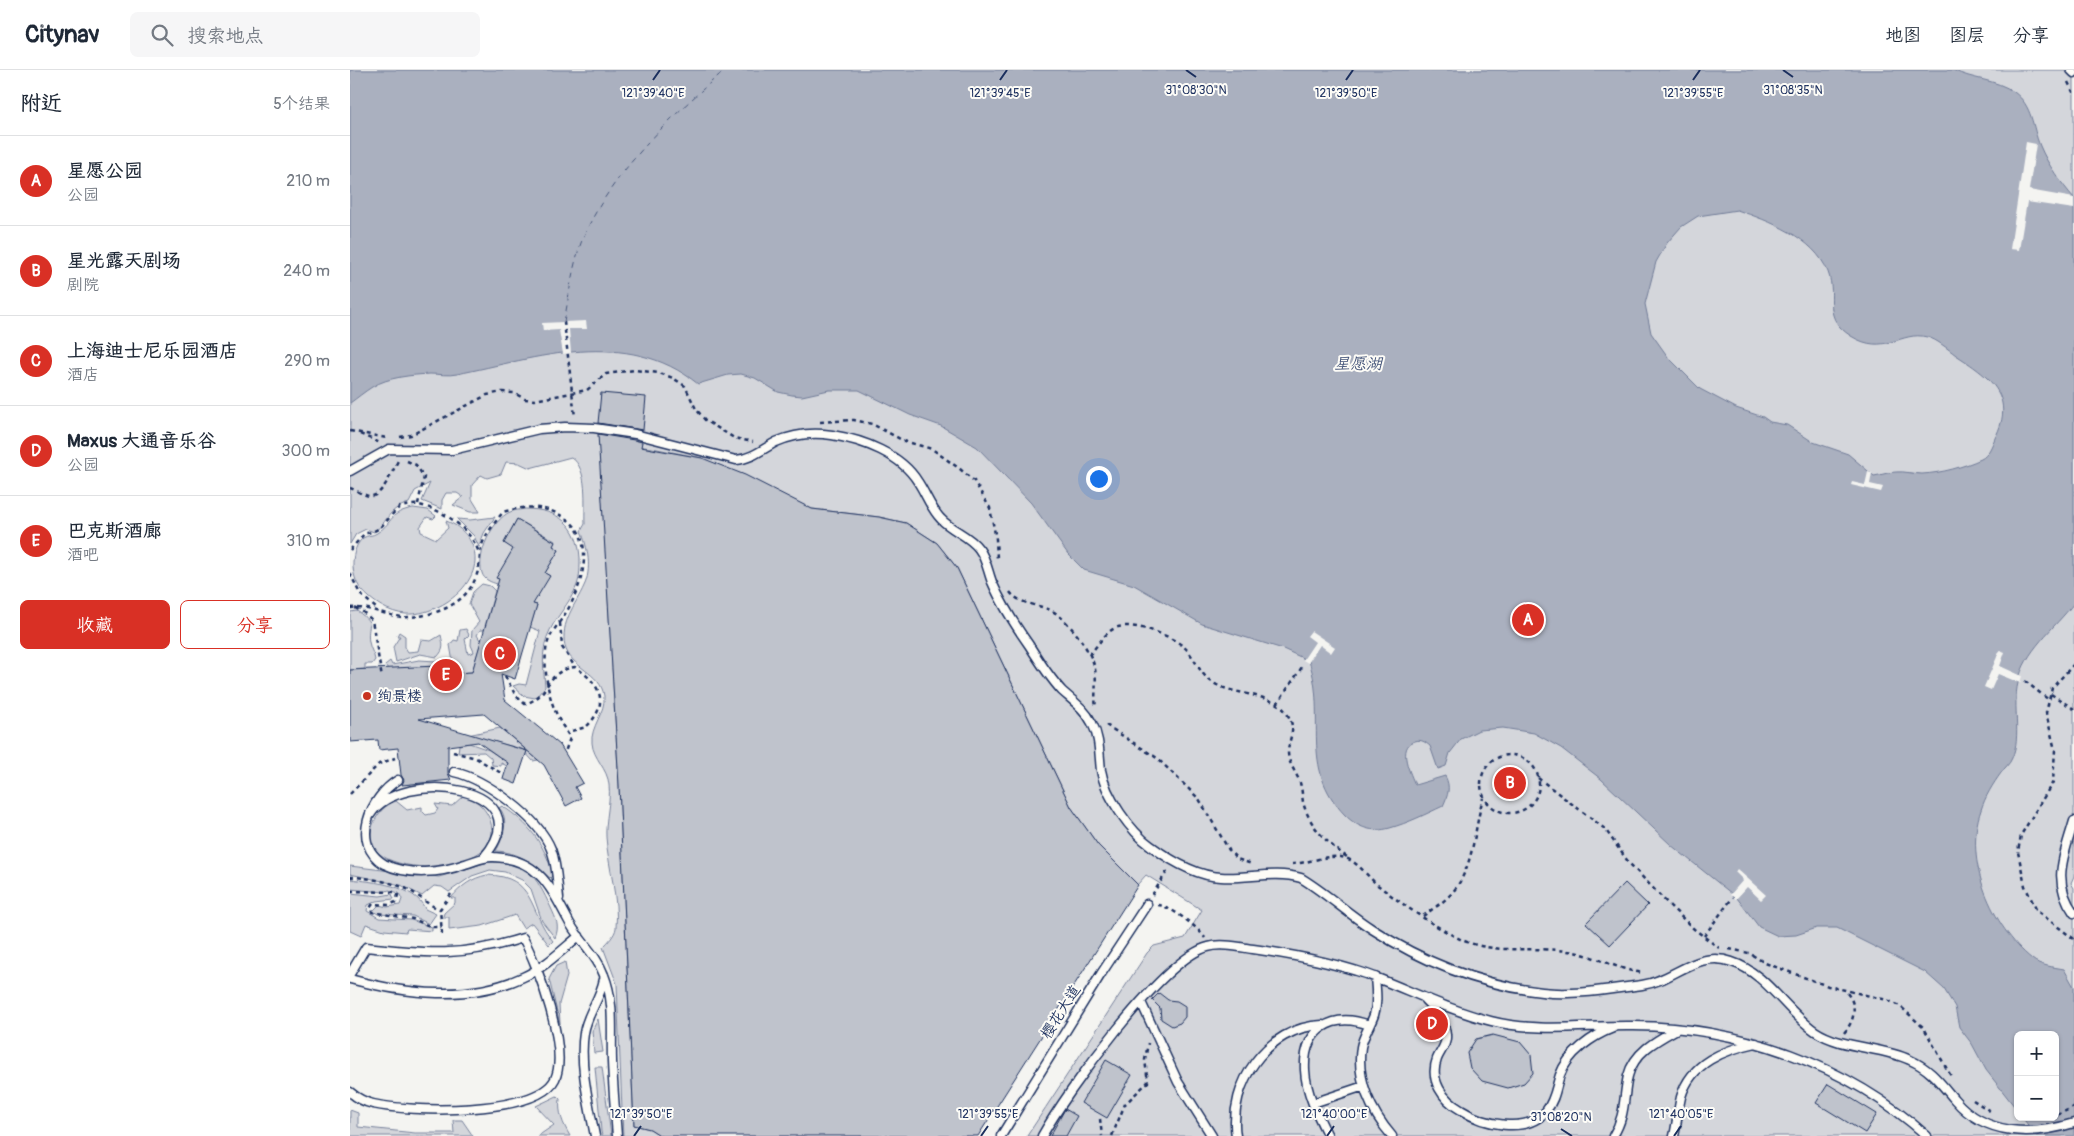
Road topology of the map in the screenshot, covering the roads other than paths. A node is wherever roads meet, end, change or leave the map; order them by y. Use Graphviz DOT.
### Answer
graph roads {
  1 [pos="2071,70"];
  2 [pos="2074,73"];
  3 [pos="350,471"];
  4 [pos="454,772"];
  5 [pos="398,780"];
  6 [pos="459,789"];
  7 [pos="490,789"];
  8 [pos="2074,821"];
  9 [pos="364,829"];
  10 [pos="484,857"];
  11 [pos="559,900"];
  12 [pos="1147,904"];
  13 [pos="2074,913"];
  14 [pos="579,936"];
  15 [pos="538,968"];
  16 [pos="350,974"];
  17 [pos="604,975"];
  18 [pos="1375,977"];
  19 [pos="350,979"];
  20 [pos="1422,996"];
  21 [pos="1141,1002"];
  22 [pos="1322,1025"];
  23 [pos="1369,1025"];
  24 [pos="1618,1026"];
  25 [pos="1678,1028"];
  26 [pos="1757,1043"];
  27 [pos="1364,1086"];
  28 [pos="350,1092"];
  29 [pos="1313,1103"];
  30 [pos="2074,1123"];
  31 [pos="596,1136"];
  32 [pos="617,1136"];
  33 [pos="1001,1136"];
  34 [pos="1042,1136"];
  35 [pos="1212,1136"];
  36 [pos="1236,1136"];
  37 [pos="1328,1136"];
  38 [pos="1392,1136"];
  39 [pos="1613,1136"];
  40 [pos="1674,1136"];
  41 [pos="1928,1136"];
  1 -- 2 [label="lane"];
  3 -- 30 [label="lane"];
  4 -- 7 [label="lane"];
  5 -- 9 [label="lane"];
  6 -- 7 [label="lane"];
  6 -- 9 [label="lane"];
  6 -- 10 [label="lane"];
  7 -- 11 [label="lane"];
  8 -- 13 [label="lane"];
  9 -- 10 [label="lane"];
  10 -- 11 [label="lane"];
  11 -- 14 [label="lane"];
  12 -- 33 [label="lane, 樱花大道"];
  14 -- 15 [label="lane"];
  14 -- 17 [label="lane"];
  15 -- 16 [label="lane"];
  15 -- 19 [label="lane"];
  15 -- 28 [label="lane"];
  17 -- 31 [label="lane"];
  17 -- 32 [label="lane"];
  18 -- 20 [label="lane"];
  18 -- 21 [label="lane"];
  18 -- 23 [label="lane"];
  20 -- 24 [label="lane"];
  20 -- 24 [label="lane"];
  21 -- 34 [label="lane"];
  21 -- 35 [label="lane"];
  22 -- 23 [label="lane"];
  22 -- 29 [label="lane"];
  22 -- 36 [label="lane"];
  23 -- 27 [label="lane"];
  24 -- 25 [label="lane"];
  25 -- 26 [label="lane"];
  25 -- 39 [label="lane"];
  26 -- 40 [label="lane"];
  26 -- 41 [label="lane"];
  27 -- 29 [label="lane"];
  27 -- 38 [label="lane"];
  29 -- 37 [label="lane"];
}
